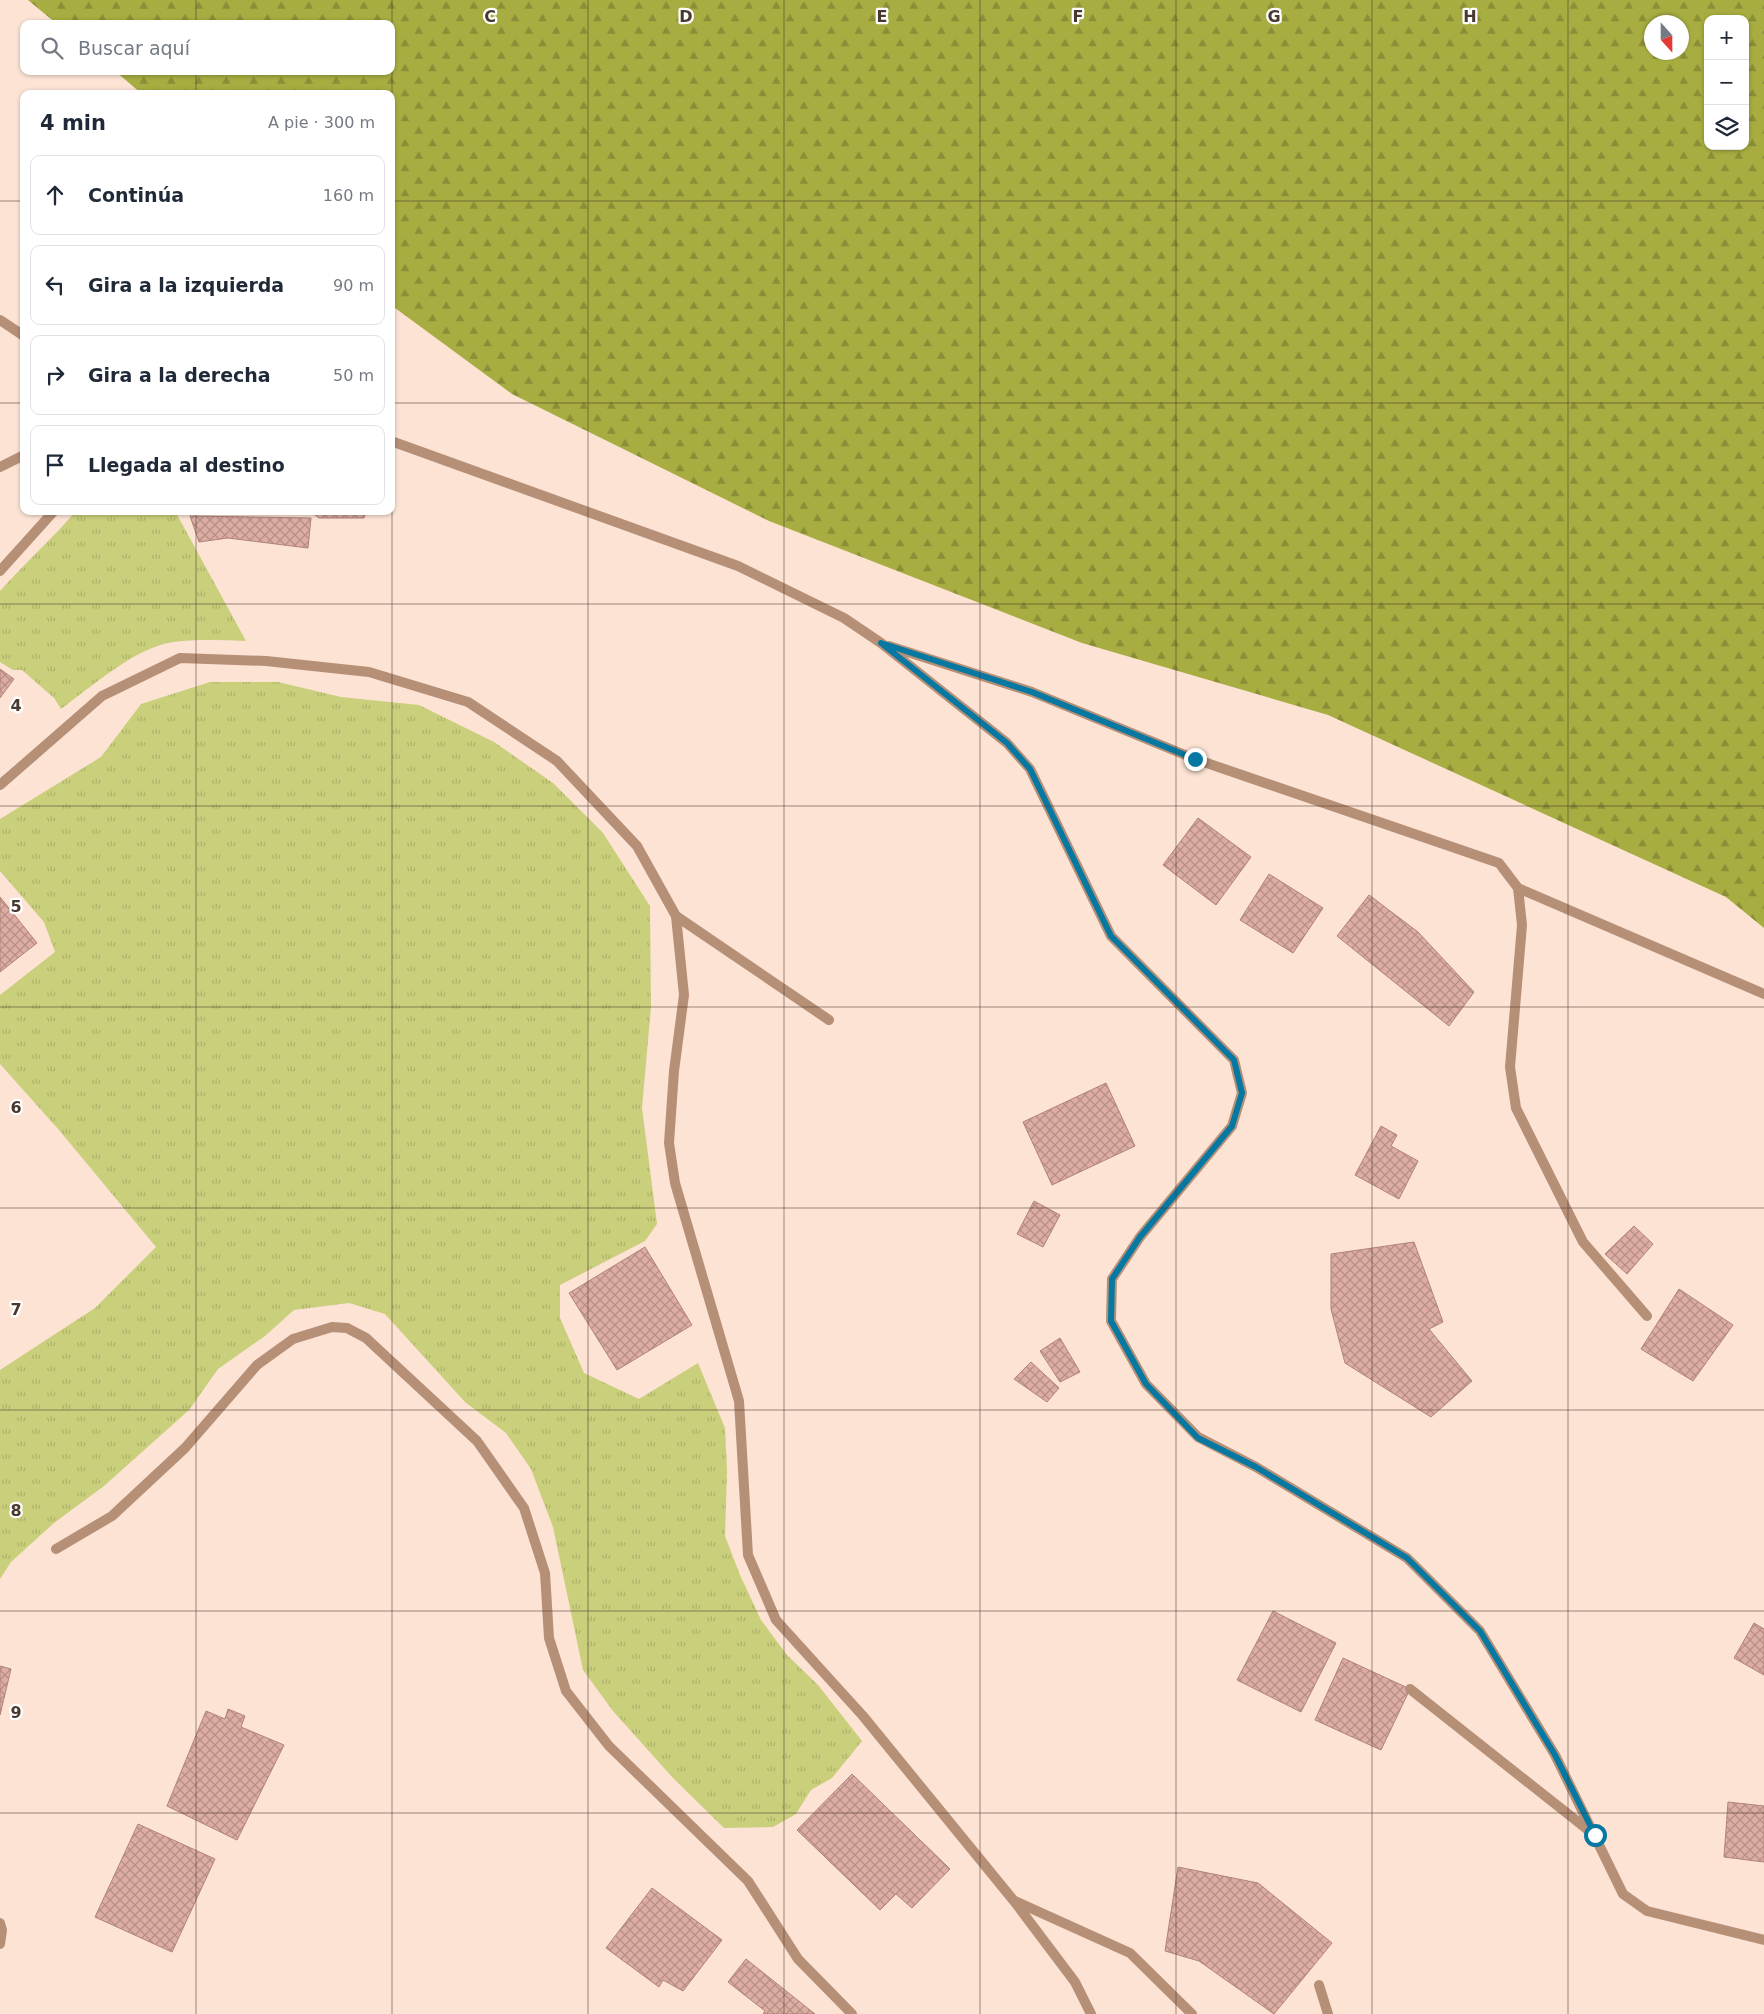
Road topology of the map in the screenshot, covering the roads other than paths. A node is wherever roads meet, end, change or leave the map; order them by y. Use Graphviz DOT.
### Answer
graph roads {
  1 [pos="0,320"];
  2 [pos="20,333"];
  3 [pos="395,443"];
  4 [pos="20,456"];
  5 [pos="0,467"];
  6 [pos="50,515"];
  7 [pos="0,571"];
  8 [pos="881,643"];
  9 [pos="0,785"];
  10 [pos="1518,888"];
  11 [pos="676,916"];
  12 [pos="1764,994"];
  13 [pos="829,1020"];
  14 [pos="1647,1316"];
  15 [pos="56,1550"];
  16 [pos="1410,1688"];
  17 [pos="1595,1835"];
  18 [pos="1014,1901"];
  19 [pos="0,1923"];
  20 [pos="1764,1940"];
  21 [pos="0,1944"];
  22 [pos="1318,1985"];
  23 [pos="852,2014"];
  24 [pos="1091,2014"];
  25 [pos="1192,2014"];
  26 [pos="1328,2014"];
  1 -- 2 [label="street"];
  3 -- 8 [label="street"];
  4 -- 5 [label="street"];
  6 -- 7 [label="street"];
  8 -- 10 [label="street"];
  8 -- 17 [label="street"];
  9 -- 11 [label="street"];
  10 -- 12 [label="street"];
  10 -- 14 [label="street"];
  11 -- 13 [label="street"];
  11 -- 18 [label="street"];
  15 -- 23 [label="street"];
  16 -- 17 [label="street"];
  17 -- 20 [label="street"];
  18 -- 24 [label="street"];
  18 -- 25 [label="street"];
  19 -- 21 [label="street"];
  22 -- 26 [label="street"];
}
